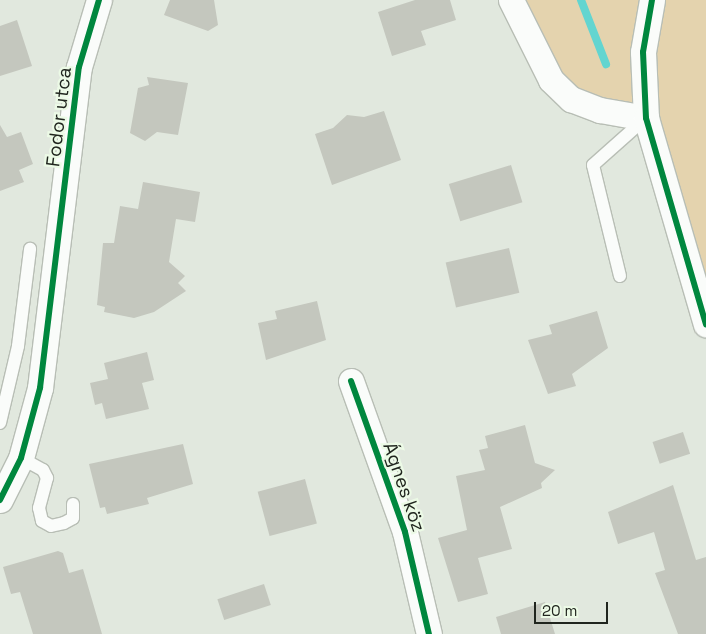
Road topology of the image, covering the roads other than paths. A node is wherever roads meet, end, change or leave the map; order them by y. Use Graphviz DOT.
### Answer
graph roads {
  1 [pos="99,0"];
  2 [pos="511,0"];
  3 [pos="652,0"];
  4 [pos="646,118"];
  5 [pos="30,249"];
  6 [pos="620,276"];
  7 [pos="706,324"];
  8 [pos="351,381"];
  9 [pos="0,423"];
  10 [pos="21,458"];
  11 [pos="0,500"];
  12 [pos="73,504"];
  13 [pos="429,634"];
  1 -- 10 [label="street, Fodor utca"];
  2 -- 4 [label="street"];
  3 -- 4 [label="street"];
  4 -- 6 [label="lane"];
  4 -- 7 [label="street"];
  5 -- 9 [label="lane"];
  8 -- 13 [label="street, Ágnes köz"];
  10 -- 11 [label="street, Fodor utca"];
  10 -- 12 [label="lane"];
}
